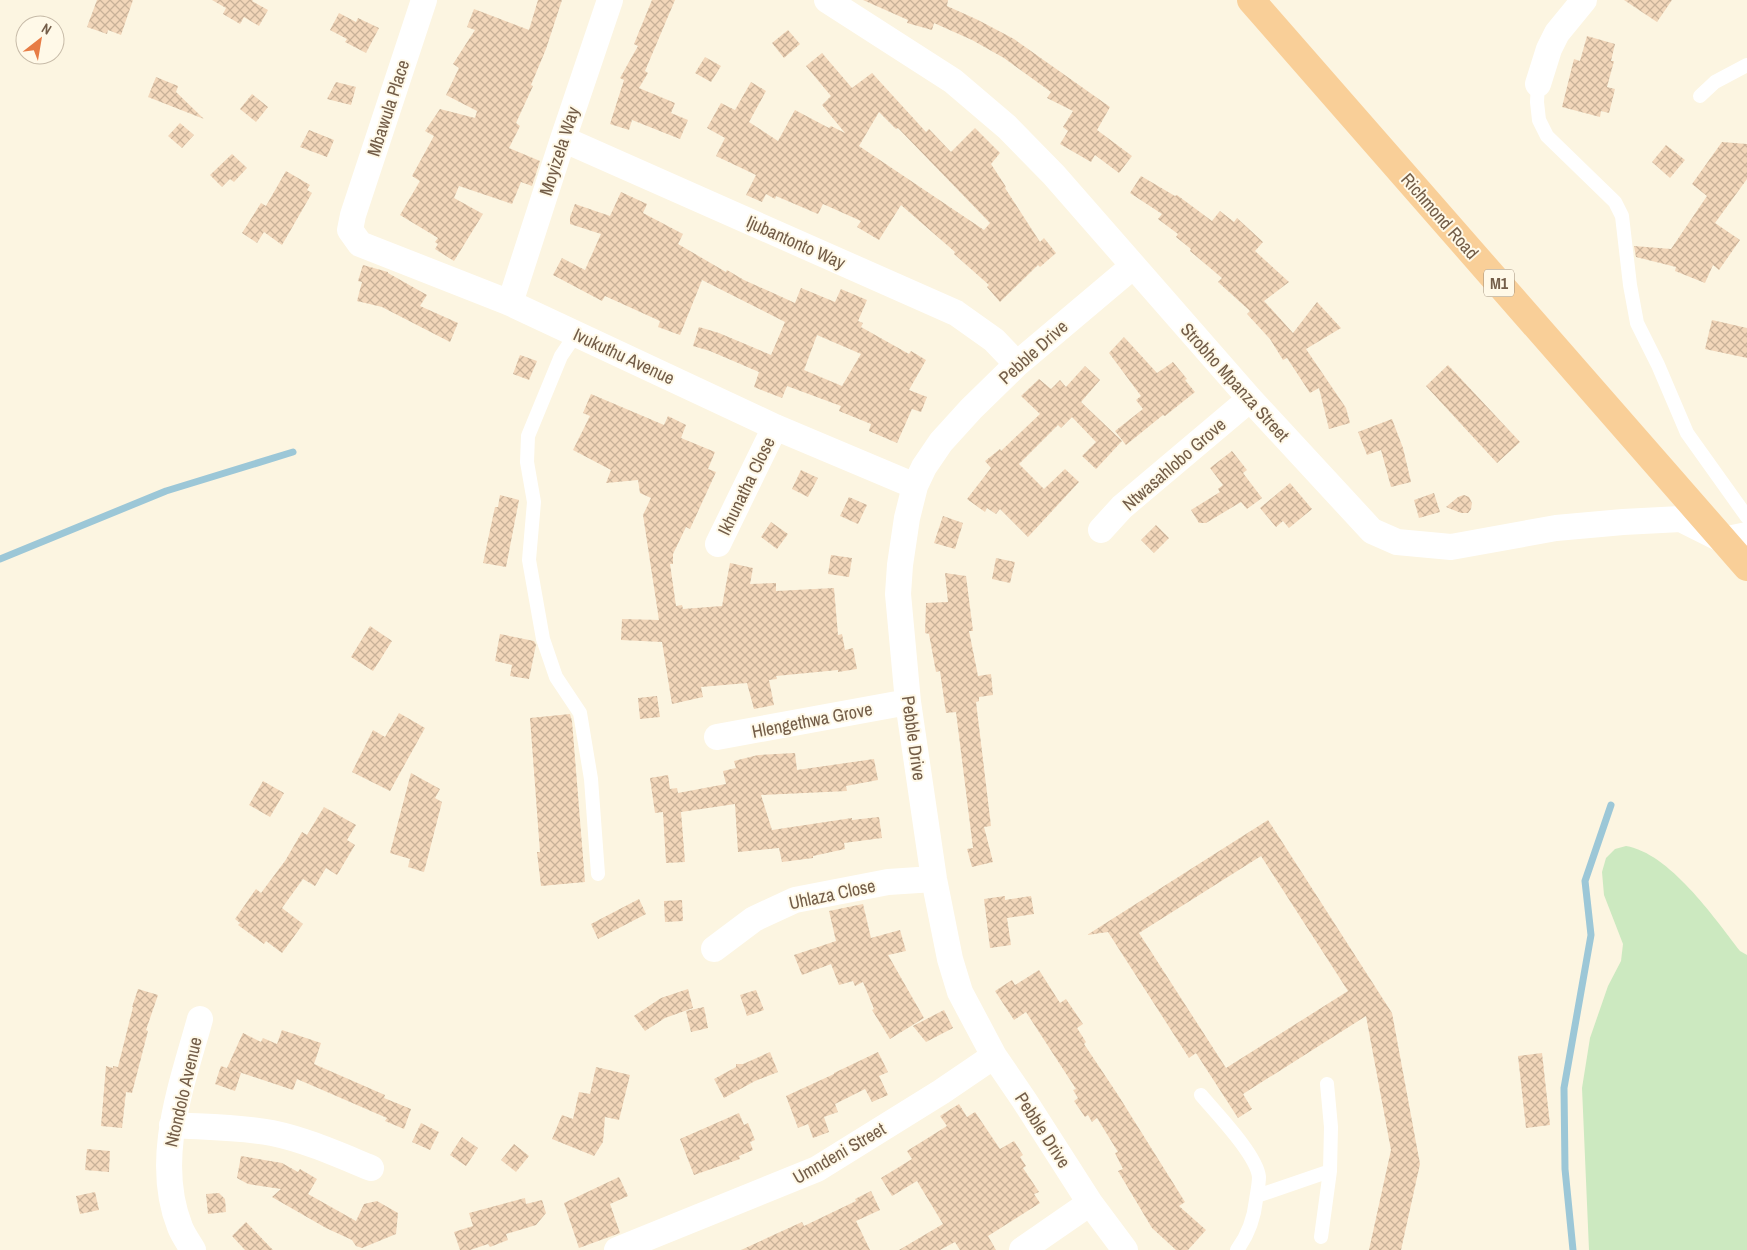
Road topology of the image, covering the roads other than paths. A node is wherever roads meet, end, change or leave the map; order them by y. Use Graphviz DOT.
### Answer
graph roads {
  1 [pos="424,0"];
  2 [pos="610,0"];
  3 [pos="827,0"];
  4 [pos="1251,0"];
  5 [pos="1584,0"];
  6 [pos="1747,65"];
  7 [pos="1538,84"];
  8 [pos="1700,96"];
  9 [pos="563,140"];
  10 [pos="353,215"];
  11 [pos="1132,267"];
  12 [pos="510,303"];
  13 [pos="576,334"];
  14 [pos="1017,364"];
  15 [pos="1250,399"];
  16 [pos="775,427"];
  17 [pos="915,486"];
  18 [pos="1747,516"];
  19 [pos="1101,530"];
  20 [pos="1735,537"];
  21 [pos="718,544"];
  22 [pos="1747,567"];
  23 [pos="908,702"];
  24 [pos="717,737"];
  25 [pos="598,874"];
  26 [pos="934,879"];
  27 [pos="714,949"];
  28 [pos="200,1019"];
  29 [pos="994,1056"];
  30 [pos="1327,1084"];
  31 [pos="1201,1095"];
  32 [pos="172,1125"];
  33 [pos="371,1168"];
  34 [pos="1330,1171"];
  35 [pos="1256,1196"];
  36 [pos="1090,1203"];
  37 [pos="1321,1237"];
  38 [pos="193,1250"];
  39 [pos="617,1250"];
  40 [pos="1022,1250"];
  41 [pos="1125,1250"];
  42 [pos="1238,1250"];
  1 -- 10 [label="street, Mbawula Place"];
  2 -- 9 [label="street, Moyizela Way"];
  3 -- 11 [label="street, Strobho Mpanza Street"];
  4 -- 20 [label="highway, Richmond Road / M1"];
  5 -- 7 [label="street"];
  6 -- 8 [label="lane"];
  7 -- 18 [label="lane"];
  9 -- 12 [label="street, Moyizela Way"];
  9 -- 14 [label="street, Ijubantonto Way"];
  10 -- 12 [label="street, Ivukuthu Avenue"];
  11 -- 14 [label="street, Pebble Drive"];
  11 -- 15 [label="street, Strobho Mpanza Street"];
  12 -- 13 [label="street, Ivukuthu Avenue"];
  13 -- 16 [label="street, Ivukuthu Avenue"];
  13 -- 25 [label="lane"];
  14 -- 17 [label="street, Pebble Drive"];
  15 -- 19 [label="street, Ntwasahlobo Grove"];
  15 -- 20 [label="street, Strobho Mpanza Street"];
  16 -- 17 [label="street, Ivukuthu Avenue"];
  16 -- 21 [label="street, Ikhunatha Close"];
  17 -- 23 [label="street, Pebble Drive"];
  20 -- 22 [label="highway, Richmond Road / M1"];
  23 -- 24 [label="street, Hlengethwa Grove"];
  23 -- 26 [label="street, Pebble Drive"];
  26 -- 27 [label="street, Uhlaza Close"];
  26 -- 29 [label="street, Pebble Drive"];
  28 -- 32 [label="street, Ntondolo Avenue"];
  29 -- 36 [label="street, Pebble Drive"];
  29 -- 39 [label="street, Umndeni Street"];
  30 -- 34 [label="lane"];
  31 -- 35 [label="lane"];
  32 -- 33 [label="street"];
  32 -- 38 [label="street, Ntondolo Avenue"];
  34 -- 35 [label="lane"];
  34 -- 37 [label="lane"];
  35 -- 42 [label="lane"];
  36 -- 40 [label="street"];
  36 -- 41 [label="street, Pebble Drive"];
}
